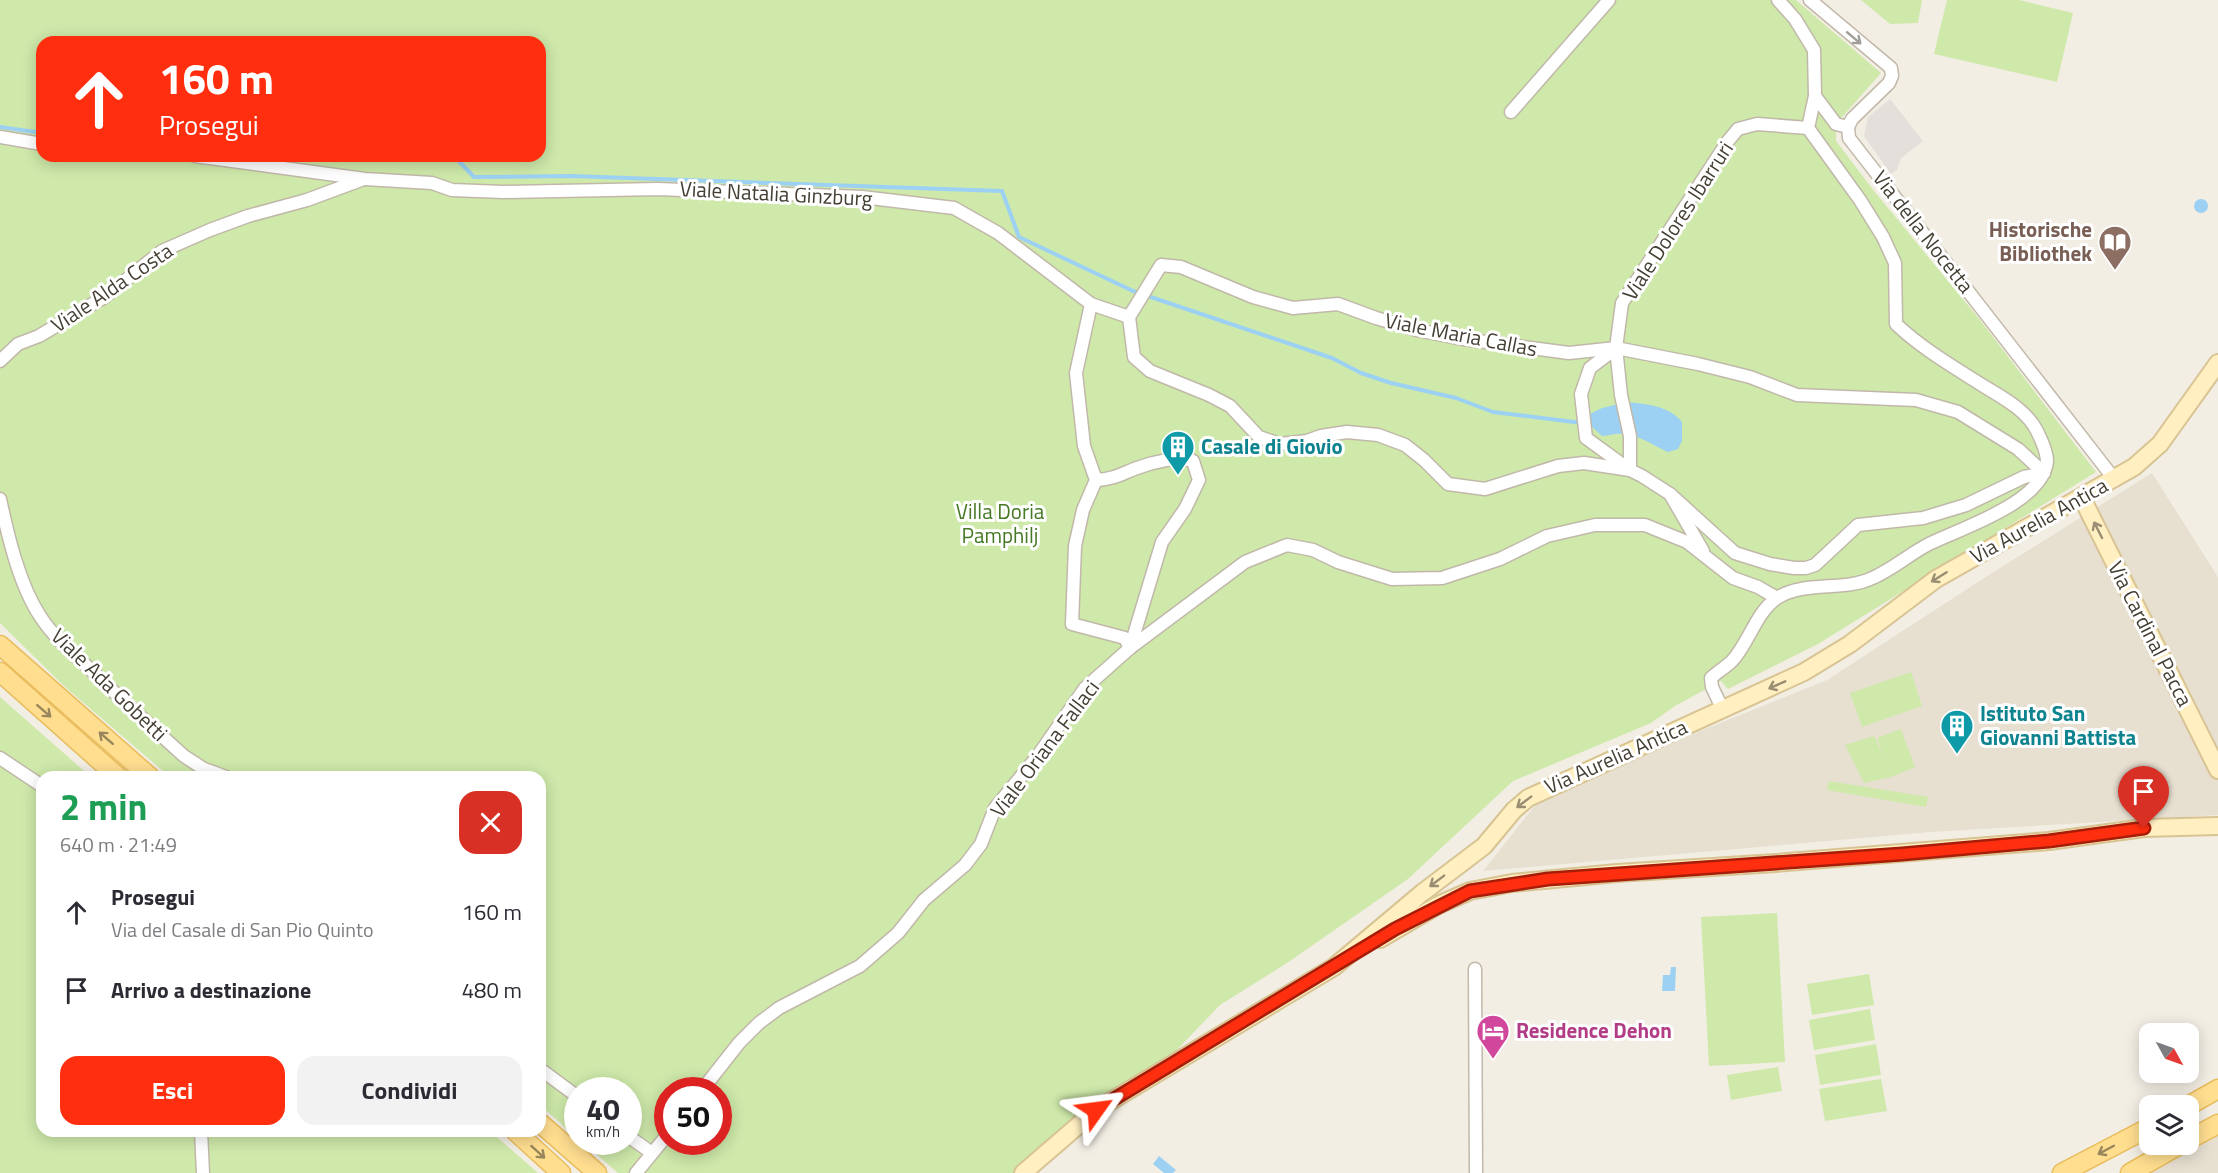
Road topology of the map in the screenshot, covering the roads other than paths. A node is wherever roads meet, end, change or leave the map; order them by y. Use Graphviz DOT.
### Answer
graph roads {
  1 [pos="1609,0"];
  2 [pos="1778,0"];
  3 [pos="1810,0"];
  4 [pos="1815,96"];
  5 [pos="1511,112"];
  6 [pos="1808,128"];
  7 [pos="1848,128"];
  8 [pos="0,138"];
  9 [pos="36,143"];
  10 [pos="239,162"];
  11 [pos="365,179"];
  12 [pos="1091,304"];
  13 [pos="1129,317"];
  14 [pos="1616,348"];
  15 [pos="0,361"];
  16 [pos="2218,363"];
  17 [pos="1630,470"];
  18 [pos="2044,472"];
  19 [pos="1096,480"];
  20 [pos="2115,480"];
  21 [pos="1670,494"];
  22 [pos="2082,498"];
  23 [pos="0,500"];
  24 [pos="1704,553"];
  25 [pos="1777,598"];
  26 [pos="0,645"];
  27 [pos="1130,648"];
  28 [pos="0,672"];
  29 [pos="1723,710"];
  30 [pos="0,758"];
  31 [pos="2218,770"];
  32 [pos="111,771"];
  33 [pos="143,771"];
  34 [pos="209,771"];
  35 [pos="36,782"];
  36 [pos="2218,826"];
  37 [pos="1484,846"];
  38 [pos="1470,891"];
  39 [pos="1334,967"];
  40 [pos="1475,969"];
  41 [pos="546,1073"];
  42 [pos="712,1077"];
  43 [pos="564,1087"];
  44 [pos="2218,1089"];
  45 [pos="2199,1100"];
  46 [pos="2218,1124"];
  47 [pos="546,1128"];
  48 [pos="2139,1133"];
  49 [pos="2199,1134"];
  50 [pos="201,1137"];
  51 [pos="522,1137"];
  52 [pos="642,1146"];
  53 [pos="654,1151"];
  54 [pos="652,1153"];
  55 [pos="2162,1155"];
  56 [pos="204,1173"];
  57 [pos="561,1173"];
  58 [pos="597,1173"];
  59 [pos="636,1173"];
  60 [pos="1023,1173"];
  61 [pos="1476,1173"];
  62 [pos="2062,1173"];
  63 [pos="2130,1173"];
  1 -- 5 [label="street"];
  2 -- 4 [label="street"];
  3 -- 7 [label="street, one-way"];
  4 -- 6 [label="street"];
  4 -- 7 [label="street"];
  6 -- 14 [label="street, Viale Dolores Ibarruri"];
  6 -- 18 [label="street"];
  7 -- 20 [label="street, Via della Nocetta"];
  8 -- 9 [label="street"];
  10 -- 11 [label="street, Viale Natalia Ginzburg"];
  11 -- 12 [label="street, Viale Natalia Ginzburg"];
  11 -- 15 [label="street, Viale Alda Costa"];
  12 -- 13 [label="street, Viale Natalia Ginzburg"];
  12 -- 19 [label="street"];
  13 -- 14 [label="street, Viale Maria Callas"];
  13 -- 17 [label="street"];
  14 -- 17 [label="street, Viale Dolores Ibarruri"];
  14 -- 17 [label="street"];
  14 -- 18 [label="street"];
  16 -- 20 [label="street, Via Aurelia Antica"];
  17 -- 21 [label="street"];
  18 -- 21 [label="street"];
  18 -- 25 [label="street"];
  19 -- 27 [label="street"];
  19 -- 27 [label="street"];
  20 -- 22 [label="street, Via Aurelia Antica"];
  21 -- 24 [label="street"];
  22 -- 29 [label="street, Via Aurelia Antica, one-way"];
  31 -- 22 [label="street, Via Cardinal Pacca, one-way"];
  23 -- 34 [label="street, Viale Ada Gobetti"];
  24 -- 25 [label="street"];
  24 -- 27 [label="street, Viale Oriana Fallaci"];
  25 -- 29 [label="street"];
  33 -- 26 [label="main road, one-way"];
  27 -- 42 [label="street, Viale Oriana Fallaci"];
  28 -- 32 [label="main road, one-way"];
  29 -- 37 [label="street, Via Aurelia Antica, one-way"];
  30 -- 35 [label="street"];
  36 -- 38 [label="street"];
  37 -- 38 [label="street"];
  37 -- 39 [label="street, Via Aurelia Antica, one-way"];
  38 -- 39 [label="street"];
  39 -- 60 [label="street, Via Aurelia Antica"];
  40 -- 61 [label="street"];
  41 -- 43 [label="street"];
  44 -- 45 [label="main road"];
  46 -- 49 [label="main road"];
  47 -- 58 [label="main road"];
  48 -- 62 [label="main road, one-way"];
  50 -- 56 [label="street"];
  51 -- 57 [label="main road, one-way"];
  52 -- 54 [label="street"];
  53 -- 54 [label="street"];
  54 -- 59 [label="street"];
  55 -- 63 [label="main road"];
}
